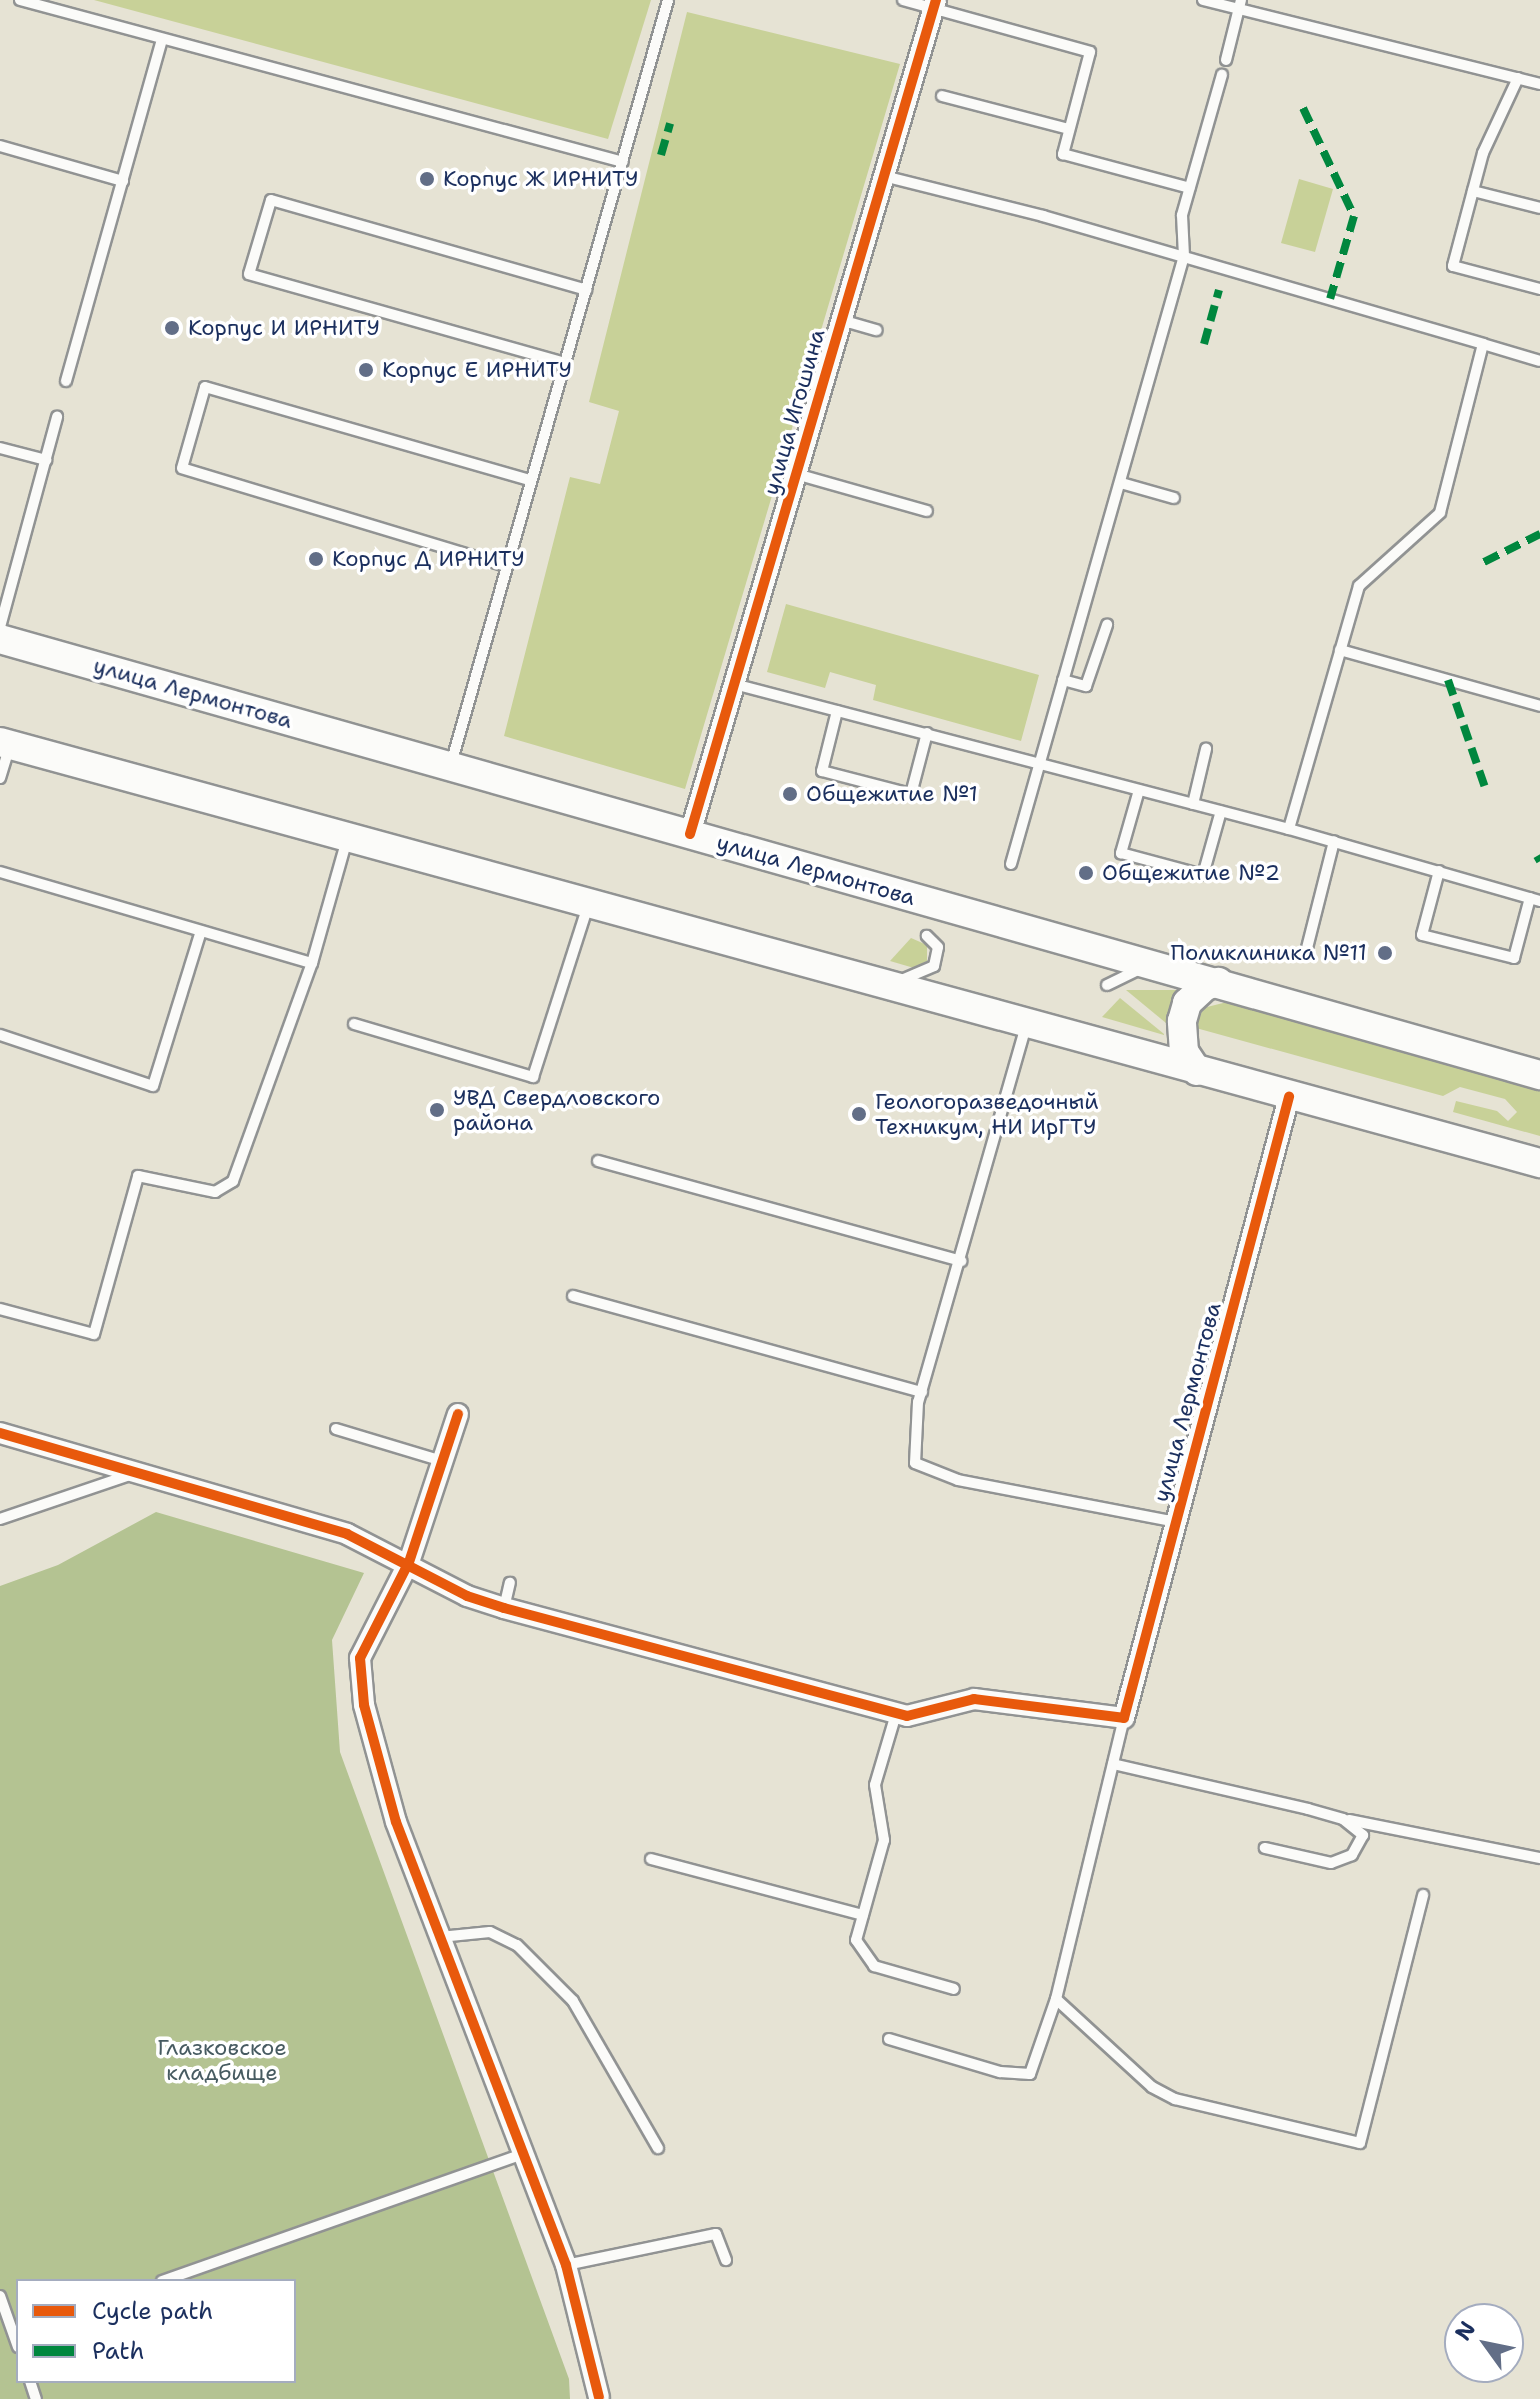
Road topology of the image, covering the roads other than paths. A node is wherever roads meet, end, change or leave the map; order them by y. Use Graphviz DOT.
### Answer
graph roads {
  1 [pos="20,0"];
  2 [pos="668,0"];
  3 [pos="903,0"];
  4 [pos="1203,0"];
  5 [pos="935,4"];
  6 [pos="1240,5"];
  7 [pos="162,39"];
  8 [pos="1226,60"];
  9 [pos="1222,75"];
  10 [pos="1518,78"];
  11 [pos="1540,84"];
  12 [pos="942,96"];
  13 [pos="1069,129"];
  14 [pos="0,146"];
  15 [pos="623,162"];
  16 [pos="884,176"];
  17 [pos="123,181"];
  18 [pos="1190,188"];
  19 [pos="1473,191"];
  20 [pos="1540,208"];
  21 [pos="1184,256"];
  22 [pos="1540,289"];
  23 [pos="586,290"];
  24 [pos="841,320"];
  25 [pos="877,330"];
  26 [pos="1483,344"];
  27 [pos="1540,361"];
  28 [pos="565,363"];
  29 [pos="66,381"];
  30 [pos="57,417"];
  31 [pos="0,448"];
  32 [pos="46,460"];
  33 [pos="796,474"];
  34 [pos="530,480"];
  35 [pos="1121,483"];
  36 [pos="1174,498"];
  37 [pos="927,511"];
  38 [pos="506,566"];
  39 [pos="4,597"];
  40 [pos="1107,625"];
  41 [pos="0,627"];
  42 [pos="0,639"];
  43 [pos="1340,650"];
  44 [pos="1063,680"];
  45 [pos="734,684"];
  46 [pos="1540,706"];
  47 [pos="837,711"];
  48 [pos="927,733"];
  49 [pos="5,744"];
  50 [pos="1206,749"];
  51 [pos="1039,763"];
  52 [pos="451,766"];
  53 [pos="0,778"];
  54 [pos="1139,790"];
  55 [pos="1193,804"];
  56 [pos="1221,811"];
  57 [pos="1289,829"];
  58 [pos="690,834"];
  59 [pos="347,838"];
  60 [pos="1334,841"];
  61 [pos="1011,864"];
  62 [pos="1439,871"];
  63 [pos="0,872"];
  64 [pos="1535,899"];
  65 [pos="588,904"];
  66 [pos="201,931"];
  67 [pos="927,936"];
  68 [pos="1307,948"];
  69 [pos="312,963"];
  70 [pos="1151,964"];
  71 [pos="1218,982"];
  72 [pos="1107,985"];
  73 [pos="885,986"];
  74 [pos="354,1024"];
  75 [pos="1026,1024"];
  76 [pos="0,1035"];
  77 [pos="1197,1071"];
  78 [pos="1539,1074"];
  79 [pos="1289,1097"];
  80 [pos="598,1161"];
  81 [pos="1540,1163"];
  82 [pos="961,1261"];
  83 [pos="573,1296"];
  84 [pos="0,1309"];
  85 [pos="922,1392"];
  86 [pos="458,1414"];
  87 [pos="336,1429"];
  88 [pos="0,1433"];
  89 [pos="442,1461"];
  90 [pos="136,1472"];
  91 [pos="0,1519"];
  92 [pos="1176,1522"];
  93 [pos="409,1562"];
  94 [pos="510,1583"];
  95 [pos="504,1608"];
  96 [pos="896,1714"];
  97 [pos="1124,1718"];
  98 [pos="1113,1764"];
  99 [pos="1343,1819"];
  100 [pos="1265,1848"];
  101 [pos="1540,1858"];
  102 [pos="651,1859"];
  103 [pos="1423,1895"];
  104 [pos="863,1915"];
  105 [pos="440,1937"];
  106 [pos="954,1989"];
  107 [pos="1056,1999"];
  108 [pos="889,2039"];
  109 [pos="658,2148"];
  110 [pos="522,2154"];
  111 [pos="726,2260"];
  112 [pos="566,2265"];
  113 [pos="168,2279"];
  114 [pos="0,2296"];
  115 [pos="16,2332"];
  116 [pos="0,2338"];
  117 [pos="599,2398"];
  1 -- 7 [label="lane"];
  2 -- 15 [label="lane"];
  3 -- 5 [label="lane"];
  4 -- 6 [label="lane"];
  5 -- 13 [label="lane"];
  5 -- 16 [label="street, улица Игошина"];
  6 -- 8 [label="lane"];
  6 -- 10 [label="lane"];
  7 -- 15 [label="lane"];
  7 -- 17 [label="lane"];
  9 -- 18 [label="lane"];
  10 -- 11 [label="lane"];
  10 -- 19 [label="lane"];
  12 -- 13 [label="lane"];
  13 -- 18 [label="lane"];
  14 -- 17 [label="lane"];
  15 -- 23 [label="lane"];
  16 -- 21 [label="lane"];
  16 -- 24 [label="street, улица Игошина"];
  17 -- 29 [label="lane"];
  18 -- 21 [label="lane"];
  19 -- 20 [label="lane"];
  19 -- 22 [label="lane"];
  21 -- 26 [label="lane"];
  21 -- 35 [label="lane"];
  23 -- 28 [label="lane"];
  23 -- 28 [label="lane"];
  24 -- 25 [label="lane"];
  24 -- 33 [label="street, улица Игошина"];
  26 -- 27 [label="lane"];
  26 -- 43 [label="lane"];
  28 -- 34 [label="lane"];
  30 -- 32 [label="lane"];
  31 -- 32 [label="lane"];
  32 -- 39 [label="lane"];
  33 -- 37 [label="lane"];
  33 -- 45 [label="street, улица Игошина"];
  34 -- 38 [label="lane"];
  34 -- 38 [label="lane"];
  35 -- 36 [label="lane"];
  35 -- 44 [label="lane"];
  38 -- 52 [label="lane"];
  39 -- 41 [label="lane"];
  40 -- 44 [label="lane"];
  42 -- 52 [label="main road, улица Лермонтова"];
  43 -- 46 [label="lane"];
  43 -- 57 [label="lane"];
  44 -- 51 [label="lane"];
  45 -- 47 [label="lane"];
  45 -- 58 [label="street, улица Игошина"];
  47 -- 48 [label="lane"];
  47 -- 48 [label="lane"];
  48 -- 51 [label="lane"];
  49 -- 53 [label="lane"];
  49 -- 59 [label="main road"];
  50 -- 55 [label="lane"];
  51 -- 54 [label="lane"];
  51 -- 61 [label="lane"];
  52 -- 58 [label="main road, улица Лермонтова"];
  54 -- 55 [label="lane"];
  54 -- 56 [label="lane"];
  55 -- 56 [label="lane"];
  56 -- 57 [label="lane"];
  57 -- 60 [label="lane"];
  58 -- 70 [label="main road, улица Лермонтова"];
  59 -- 65 [label="main road"];
  59 -- 69 [label="lane"];
  60 -- 62 [label="lane"];
  60 -- 68 [label="lane"];
  62 -- 64 [label="lane"];
  62 -- 64 [label="lane"];
  63 -- 66 [label="lane"];
  65 -- 73 [label="main road"];
  65 -- 74 [label="lane"];
  66 -- 69 [label="lane"];
  66 -- 76 [label="lane"];
  67 -- 73 [label="lane"];
  69 -- 84 [label="lane"];
  70 -- 71 [label="main road, улица Лермонтова"];
  70 -- 72 [label="lane"];
  71 -- 77 [label="main road"];
  71 -- 78 [label="main road, улица Лермонтова"];
  73 -- 75 [label="main road"];
  75 -- 77 [label="main road"];
  75 -- 82 [label="lane"];
  77 -- 79 [label="main road"];
  79 -- 81 [label="main road"];
  79 -- 92 [label="street, улица Лермонтова"];
  80 -- 82 [label="lane"];
  82 -- 85 [label="lane"];
  83 -- 85 [label="lane"];
  85 -- 92 [label="lane"];
  86 -- 89 [label="street"];
  87 -- 89 [label="lane"];
  88 -- 90 [label="street"];
  89 -- 93 [label="street"];
  90 -- 91 [label="lane"];
  90 -- 93 [label="street"];
  92 -- 97 [label="street, улица Лермонтова"];
  93 -- 95 [label="street"];
  93 -- 105 [label="street"];
  94 -- 95 [label="lane"];
  95 -- 96 [label="street"];
  96 -- 97 [label="street"];
  96 -- 104 [label="lane"];
  97 -- 98 [label="lane"];
  98 -- 99 [label="lane"];
  98 -- 107 [label="lane"];
  99 -- 100 [label="lane"];
  99 -- 101 [label="lane"];
  102 -- 104 [label="lane"];
  103 -- 107 [label="lane"];
  104 -- 106 [label="lane"];
  105 -- 109 [label="lane"];
  105 -- 110 [label="street"];
  107 -- 108 [label="lane"];
  110 -- 112 [label="street"];
  110 -- 113 [label="lane"];
  111 -- 112 [label="lane"];
  112 -- 117 [label="street"];
  114 -- 115 [label="lane"];
  115 -- 116 [label="lane"];
}
